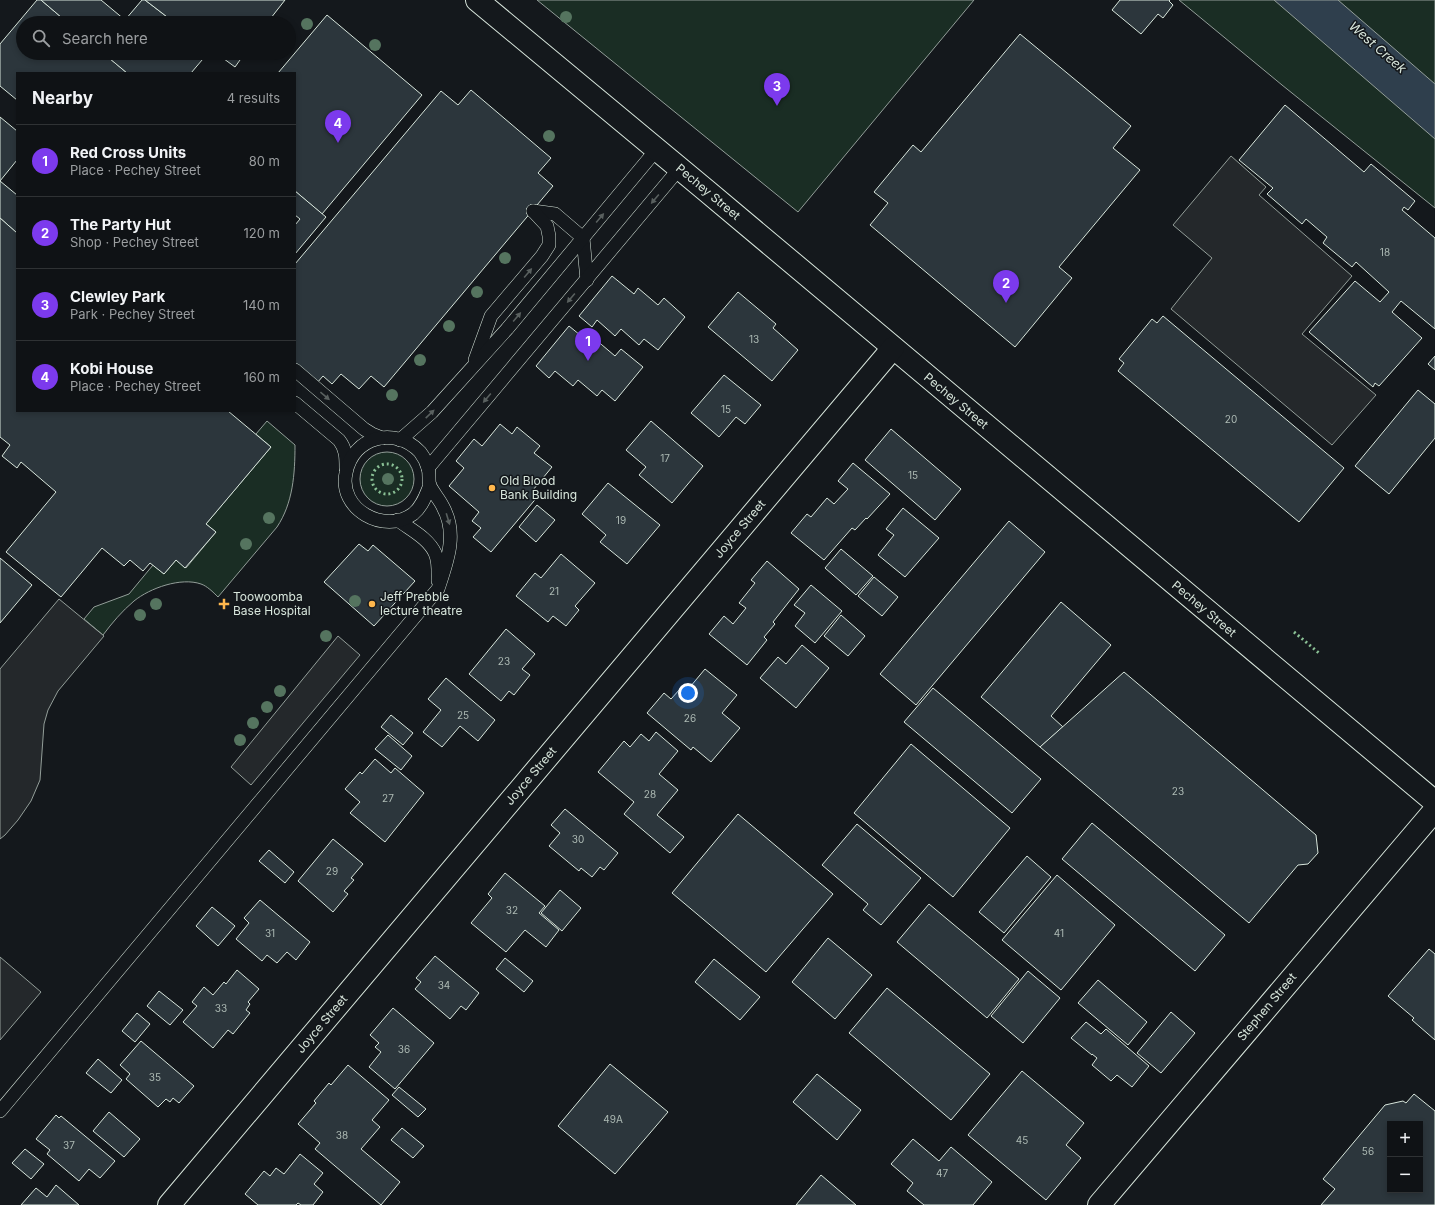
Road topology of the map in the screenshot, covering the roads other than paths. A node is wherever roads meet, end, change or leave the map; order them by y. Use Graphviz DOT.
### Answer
graph roads {
  1 [pos="477,0"];
  2 [pos="657,149"];
  3 [pos="679,169"];
  4 [pos="584,238"];
  5 [pos="587,280"];
  6 [pos="893,348"];
  7 [pos="474,365"];
  8 [pos="296,371"];
  9 [pos="296,404"];
  10 [pos="382,438"];
  11 [pos="400,440"];
  12 [pos="428,468"];
  13 [pos="345,474"];
  14 [pos="430,485"];
  15 [pos="398,520"];
  16 [pos="438,589"];
  17 [pos="1435,802"];
  18 [pos="1435,810"];
  19 [pos="0,1111"];
  20 [pos="169,1205"];
  21 [pos="1098,1205"];
  1 -- 2 [label="street, Pechey Street"];
  2 -- 3 [label="street, Pechey Street"];
  4 -- 2 [label="lane, one-way"];
  3 -- 5 [label="lane, one-way"];
  3 -- 6 [label="street, Pechey Street"];
  4 -- 5 [label="lane"];
  7 -- 4 [label="lane, one-way"];
  7 -- 4 [label="lane, one-way"];
  5 -- 12 [label="lane, one-way"];
  6 -- 17 [label="street, Pechey Street"];
  6 -- 20 [label="street, Joyce Street"];
  11 -- 7 [label="lane, one-way"];
  8 -- 10 [label="lane, one-way"];
  9 -- 13 [label="lane"];
  10 -- 11 [label="lane"];
  10 -- 13 [label="lane"];
  11 -- 12 [label="lane"];
  12 -- 14 [label="lane"];
  13 -- 15 [label="lane"];
  14 -- 15 [label="lane"];
  14 -- 16 [label="lane, one-way"];
  15 -- 16 [label="lane"];
  16 -- 19 [label="lane"];
  18 -- 21 [label="street, Stephen Street"];
}
